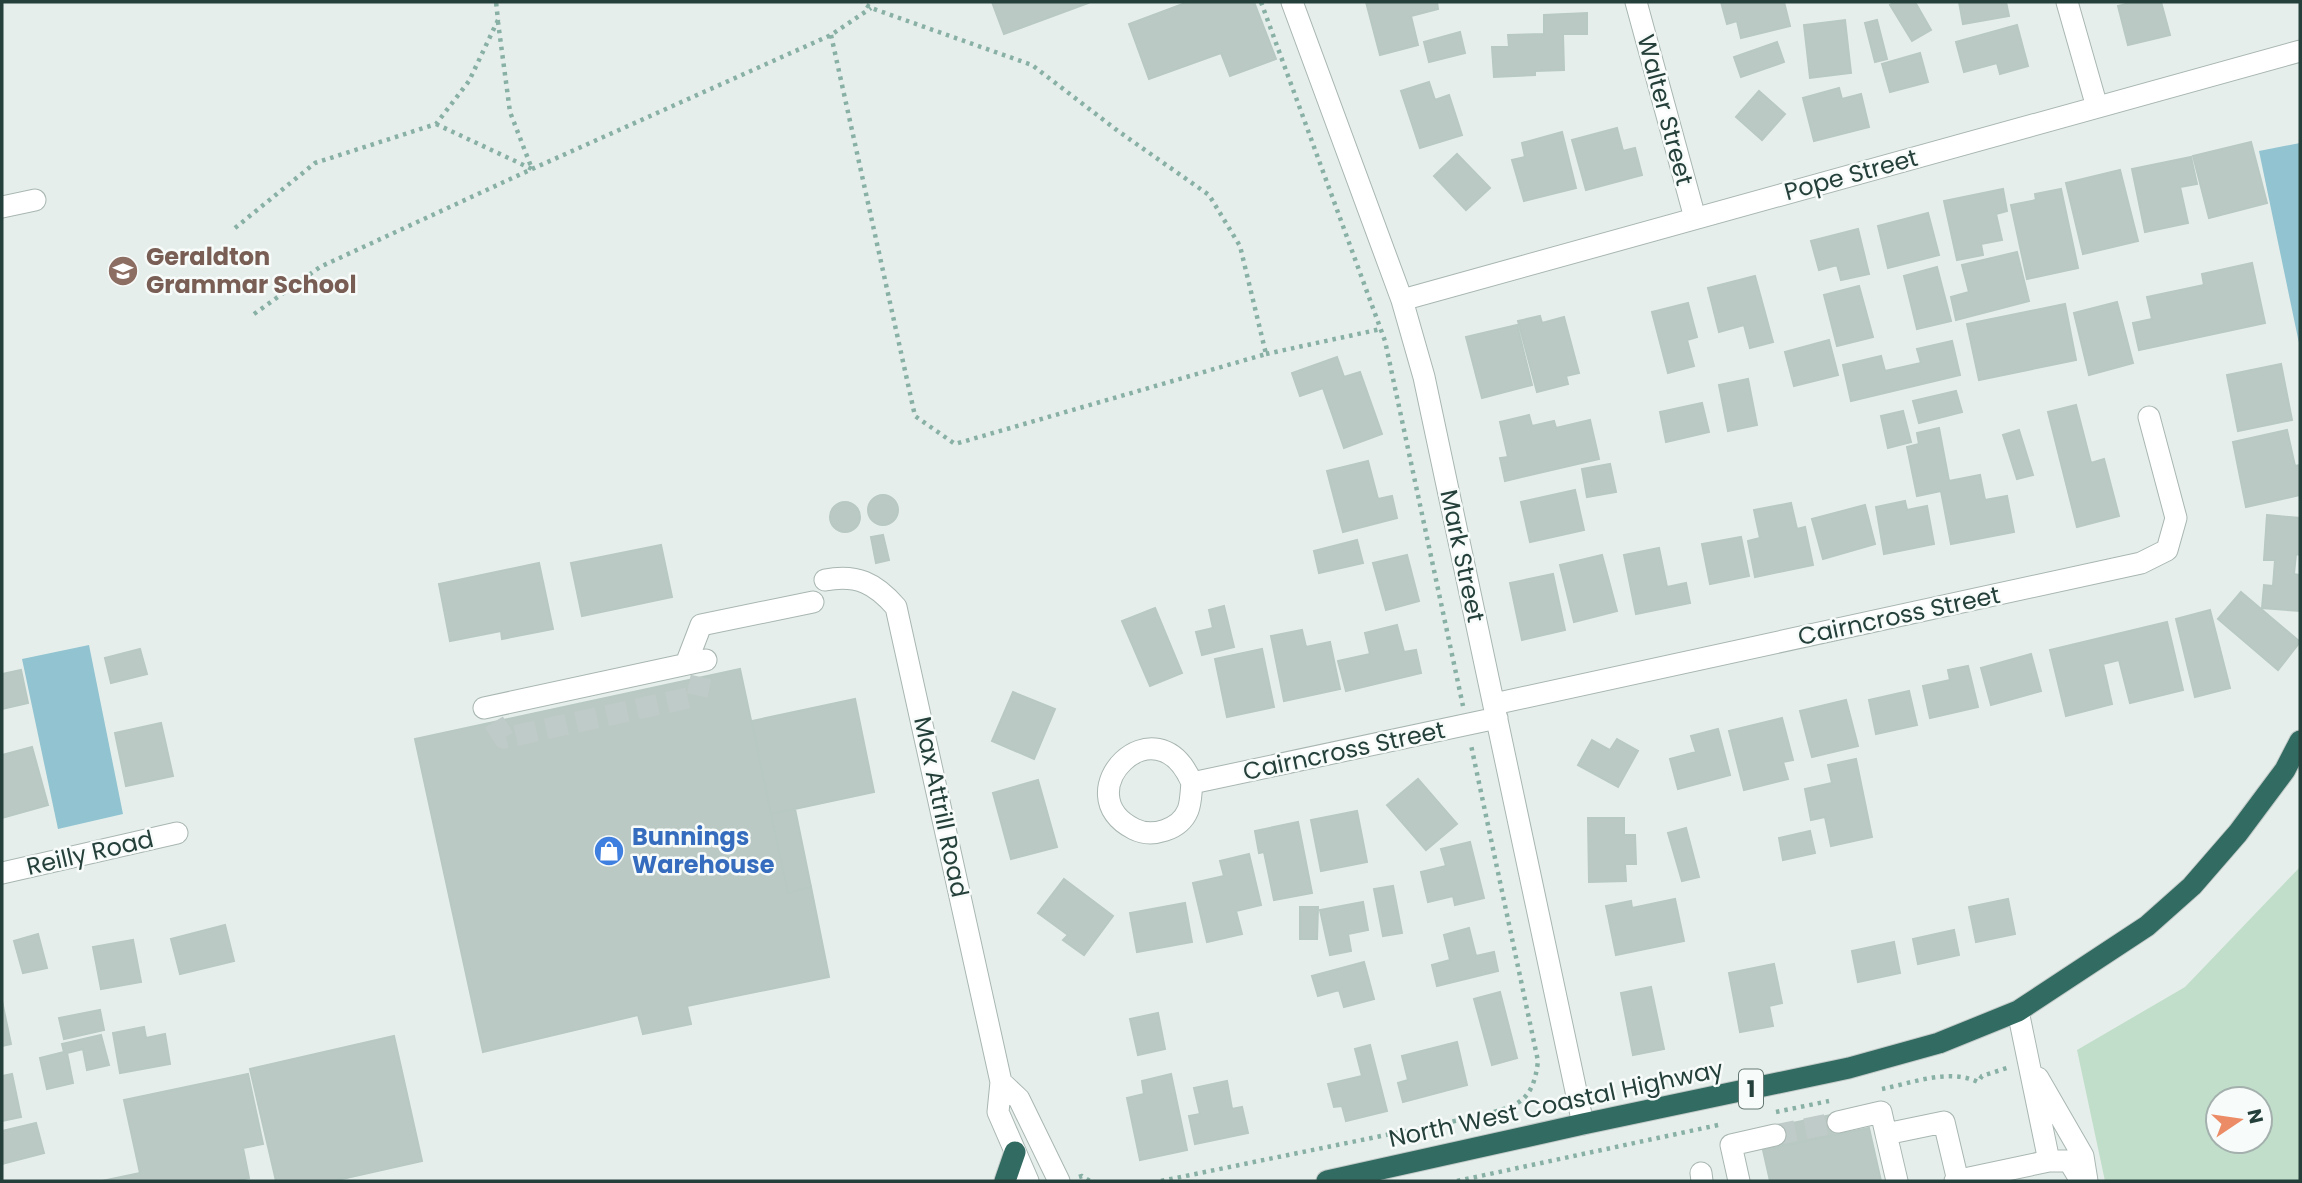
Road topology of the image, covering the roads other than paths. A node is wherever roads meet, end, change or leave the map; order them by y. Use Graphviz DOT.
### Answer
graph roads {
  1 [pos="1292,2"];
  2 [pos="1636,2"];
  3 [pos="2067,2"];
  4 [pos="2300,51"];
  5 [pos="2097,107"];
  6 [pos="35,200"];
  7 [pos="2,207"];
  8 [pos="1695,218"];
  9 [pos="1402,300"];
  10 [pos="2148,417"];
  11 [pos="827,579"];
  12 [pos="813,602"];
  13 [pos="484,708"];
  14 [pos="1495,711"];
  15 [pos="2300,741"];
  16 [pos="1192,783"];
  17 [pos="177,833"];
  18 [pos="2,873"];
  19 [pos="2018,1011"];
  20 [pos="2028,1061"];
  21 [pos="1001,1082"];
  22 [pos="1838,1122"];
  23 [pos="1583,1124"];
  24 [pos="1886,1134"];
  25 [pos="1775,1135"];
  26 [pos="1731,1144"];
  27 [pos="1015,1152"];
  28 [pos="2049,1161"];
  29 [pos="1068,1180"];
  30 [pos="1004,1181"];
  31 [pos="1028,1181"];
  32 [pos="1327,1181"];
  33 [pos="1724,1181"];
  34 [pos="1739,1181"];
  35 [pos="1897,1181"];
  36 [pos="1956,1181"];
  37 [pos="2081,1181"];
  38 [pos="2087,1181"];
  1 -- 9 [label="street, Mark Street"];
  2 -- 8 [label="street, Walter Street"];
  3 -- 5 [label="street"];
  4 -- 5 [label="street, Pope Street"];
  5 -- 8 [label="street, Pope Street"];
  6 -- 7 [label="street"];
  8 -- 9 [label="street, Pope Street"];
  9 -- 14 [label="street, Mark Street"];
  10 -- 14 [label="street, Cairncross Street"];
  11 -- 21 [label="street, Max Attrill Road"];
  12 -- 13 [label="street"];
  14 -- 16 [label="street, Cairncross Street"];
  14 -- 23 [label="street, Mark Street"];
  15 -- 19 [label="highway, North West Coastal Highway / 1"];
  17 -- 18 [label="street, Reilly Road"];
  19 -- 20 [label="street"];
  19 -- 23 [label="highway, North West Coastal Highway / 1"];
  20 -- 28 [label="street"];
  20 -- 38 [label="street"];
  21 -- 27 [label="street, Max Attrill Road"];
  21 -- 29 [label="street, Max Attrill Road"];
  22 -- 24 [label="street"];
  23 -- 32 [label="highway, North West Coastal Highway / 1"];
  24 -- 35 [label="street"];
  24 -- 36 [label="street"];
  25 -- 26 [label="street"];
  26 -- 33 [label="street"];
  26 -- 34 [label="street"];
  27 -- 30 [label="highway"];
  27 -- 31 [label="street, Max Attrill Road"];
  28 -- 36 [label="street"];
  28 -- 37 [label="street"];
}
